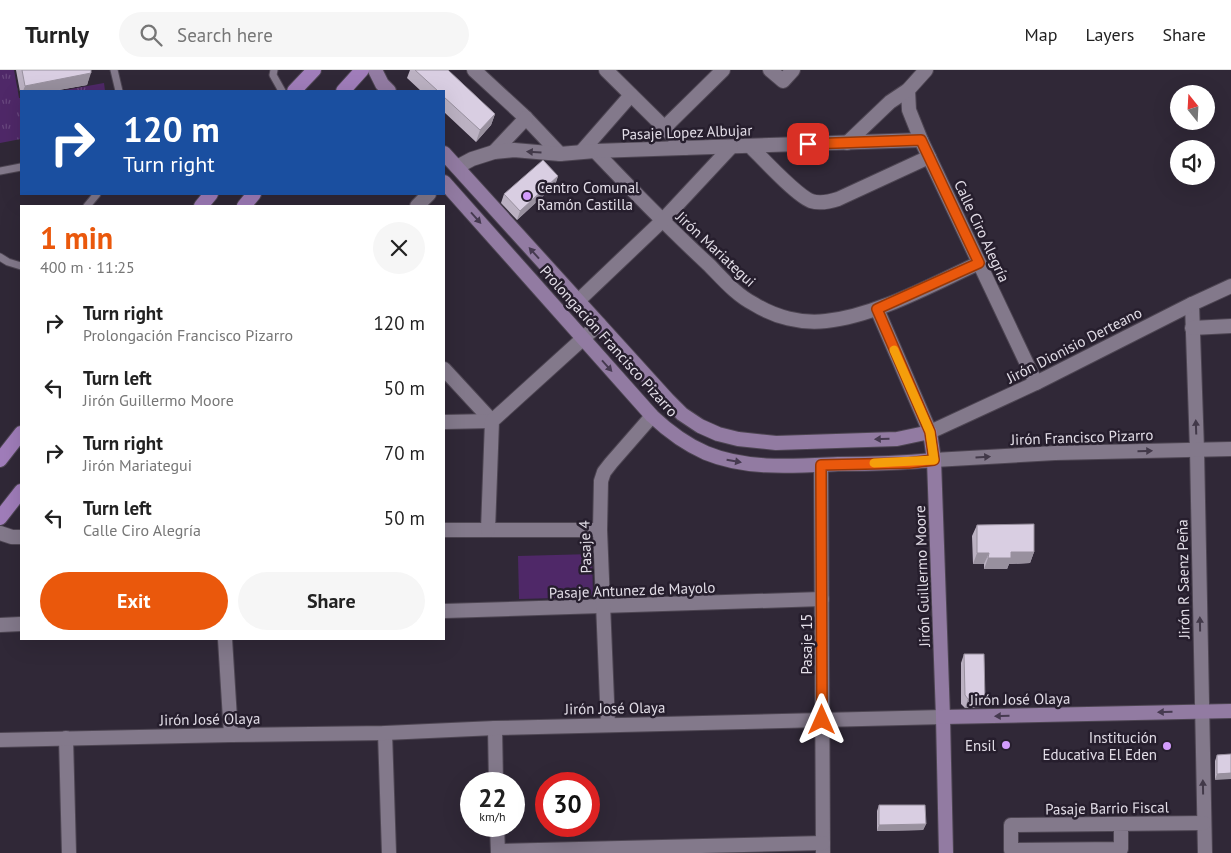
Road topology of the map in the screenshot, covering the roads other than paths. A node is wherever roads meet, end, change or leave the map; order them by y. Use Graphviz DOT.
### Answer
graph roads {
  1 [pos="114,70"];
  2 [pos="274,70"];
  3 [pos="362,70"];
  4 [pos="375,70"];
  5 [pos="474,70"];
  6 [pos="606,70"];
  7 [pos="722,70"];
  8 [pos="770,70"];
  9 [pos="793,70"];
  10 [pos="926,70"];
  11 [pos="307,80"];
  12 [pos="118,90"];
  13 [pos="281,90"];
  14 [pos="295,90"];
  15 [pos="344,90"];
  16 [pos="388,90"];
  17 [pos="908,90"];
  18 [pos="632,95"];
  19 [pos="526,118"];
  20 [pos="664,128"];
  21 [pos="921,140"];
  22 [pos="847,143"];
  23 [pos="750,146"];
  24 [pos="731,147"];
  25 [pos="685,148"];
  26 [pos="589,151"];
  27 [pos="494,152"];
  28 [pos="445,154"];
  29 [pos="560,154"];
  30 [pos="929,157"];
  31 [pos="20,167"];
  32 [pos="457,167"];
  33 [pos="0,171"];
  34 [pos="445,183"];
  35 [pos="96,195"];
  36 [pos="210,195"];
  37 [pos="253,195"];
  38 [pos="428,195"];
  39 [pos="88,205"];
  40 [pos="202,205"];
  41 [pos="245,205"];
  42 [pos="418,205"];
  43 [pos="662,221"];
  44 [pos="0,257"];
  45 [pos="979,263"];
  46 [pos="20,266"];
  47 [pos="1231,286"];
  48 [pos="578,301"];
  49 [pos="1192,304"];
  50 [pos="877,309"];
  51 [pos="599,324"];
  52 [pos="1231,326"];
  53 [pos="1192,328"];
  54 [pos="583,338"];
  55 [pos="445,370"];
  56 [pos="1036,383"];
  57 [pos="652,416"];
  58 [pos="492,421"];
  59 [pos="445,422"];
  60 [pos="930,432"];
  61 [pos="20,434"];
  62 [pos="1231,449"];
  63 [pos="1197,450"];
  64 [pos="0,460"];
  65 [pos="934,460"];
  66 [pos="821,465"];
  67 [pos="20,492"];
  68 [pos="0,518"];
  69 [pos="445,530"];
  70 [pos="488,530"];
  71 [pos="600,530"];
  72 [pos="0,533"];
  73 [pos="20,537"];
  74 [pos="822,600"];
  75 [pos="603,607"];
  76 [pos="445,611"];
  77 [pos="20,624"];
  78 [pos="0,625"];
  79 [pos="225,640"];
  80 [pos="1201,711"];
  81 [pos="1231,711"];
  82 [pos="943,717"];
  83 [pos="822,720"];
  84 [pos="608,725"];
  85 [pos="494,728"];
  86 [pos="385,733"];
  87 [pos="231,735"];
  88 [pos="66,738"];
  89 [pos="0,740"];
  90 [pos="496,772"];
  91 [pos="1204,823"];
  92 [pos="1121,824"];
  93 [pos="497,837"];
  94 [pos="823,848"];
  95 [pos="498,852"];
  96 [pos="69,853"];
  97 [pos="389,853"];
  98 [pos="946,853"];
  99 [pos="1205,853"];
  1 -- 12 [label="lane"];
  2 -- 13 [label="lane"];
  3 -- 15 [label="main road"];
  4 -- 16 [label="main road"];
  5 -- 19 [label="street"];
  6 -- 18 [label="street"];
  7 -- 20 [label="street"];
  8 -- 9 [label="street"];
  10 -- 17 [label="street"];
  11 -- 14 [label="main road"];
  17 -- 21 [label="street, Calle Ciro Alegría"];
  17 -- 22 [label="street"];
  18 -- 20 [label="street"];
  18 -- 26 [label="street"];
  19 -- 27 [label="street"];
  19 -- 29 [label="street"];
  20 -- 25 [label="street"];
  21 -- 22 [label="street, Pasaje Lopez Albujar"];
  21 -- 30 [label="street, Calle Ciro Alegría"];
  22 -- 23 [label="street, Pasaje Lopez Albujar"];
  23 -- 24 [label="street, Pasaje Lopez Albujar"];
  23 -- 30 [label="street"];
  24 -- 25 [label="street, Pasaje Lopez Albujar"];
  24 -- 43 [label="street"];
  25 -- 26 [label="street, Pasaje Lopez Albujar"];
  26 -- 29 [label="street, Pasaje Lopez Albujar"];
  26 -- 43 [label="street, Jirón Mariategui"];
  29 -- 27 [label="street, Pasaje Lopez Albujar, one-way"];
  27 -- 32 [label="street, Pasaje Lopez Albujar"];
  28 -- 32 [label="main road, Prolongación Francisco Pizarro"];
  30 -- 45 [label="street, Calle Ciro Alegría"];
  31 -- 33 [label="lane"];
  48 -- 32 [label="main road, Prolongación Francisco Pizarro, one-way"];
  34 -- 54 [label="main road, Prolongación Francisco Pizarro, one-way"];
  35 -- 39 [label="lane"];
  36 -- 40 [label="main road"];
  37 -- 41 [label="main road"];
  38 -- 42 [label="street"];
  43 -- 48 [label="street"];
  43 -- 50 [label="street, Jirón Mariategui"];
  44 -- 46 [label="lane"];
  45 -- 50 [label="street, Jirón Mariategui"];
  45 -- 56 [label="street, Calle Ciro Alegría"];
  47 -- 49 [label="street, Jirón Dionisio Derteano"];
  48 -- 51 [label="main road, Prolongación Francisco Pizarro"];
  49 -- 53 [label="street, Jirón R Saenz Peña"];
  49 -- 56 [label="street, Jirón Dionisio Derteano"];
  50 -- 60 [label="street, Jirón Guillermo Moore"];
  51 -- 54 [label="street"];
  60 -- 51 [label="main road, Prolongación Francisco Pizarro, one-way"];
  52 -- 53 [label="street"];
  63 -- 53 [label="street, Jirón R Saenz Peña, one-way"];
  54 -- 57 [label="main road, Prolongación Francisco Pizarro, one-way"];
  54 -- 58 [label="street"];
  55 -- 58 [label="street"];
  56 -- 60 [label="street, Jirón Dionisio Derteano"];
  57 -- 66 [label="main road, Prolongación Francisco Pizarro, one-way"];
  57 -- 71 [label="street, Pasaje 4"];
  58 -- 59 [label="street"];
  58 -- 70 [label="street"];
  60 -- 65 [label="main road, Jirón Guillermo Moore"];
  61 -- 64 [label="main road"];
  62 -- 63 [label="street, Jirón Francisco Pizarro"];
  65 -- 63 [label="street, Jirón Francisco Pizarro, one-way"];
  80 -- 63 [label="street, Jirón R Saenz Peña, one-way"];
  65 -- 66 [label="main road, Prolongación Francisco Pizarro"];
  65 -- 82 [label="main road, Jirón Guillermo Moore"];
  66 -- 74 [label="street, Pasaje 15"];
  67 -- 68 [label="main road"];
  69 -- 70 [label="street"];
  70 -- 71 [label="street"];
  71 -- 75 [label="street, Pasaje 4"];
  72 -- 73 [label="street"];
  74 -- 75 [label="street, Pasaje Antunez de Mayolo"];
  74 -- 83 [label="street, Pasaje 15"];
  75 -- 76 [label="street, Pasaje Antunez de Mayolo"];
  75 -- 84 [label="street, Pasaje 4"];
  77 -- 78 [label="street"];
  79 -- 87 [label="street"];
  80 -- 81 [label="main road, Jirón José Olaya"];
  80 -- 82 [label="main road, Jirón José Olaya, one-way"];
  91 -- 80 [label="street, Jirón R Saenz Peña, one-way"];
  82 -- 83 [label="street, Jirón José Olaya"];
  82 -- 98 [label="main road, Jirón Guillermo Moore"];
  83 -- 84 [label="street, Jirón José Olaya"];
  83 -- 94 [label="street, Pasaje 15"];
  84 -- 85 [label="street, Jirón José Olaya"];
  85 -- 86 [label="street, Jirón José Olaya"];
  85 -- 90 [label="street"];
  86 -- 87 [label="street, Jirón José Olaya"];
  86 -- 97 [label="street"];
  87 -- 88 [label="street, Jirón José Olaya"];
  88 -- 89 [label="street, Jirón José Olaya"];
  88 -- 96 [label="street"];
  91 -- 92 [label="street, Pasaje Barrio Fiscal"];
  91 -- 99 [label="street, Jirón R Saenz Peña"];
  92 -- 92 [label="street, Pasaje Barrio Fiscal"];
  93 -- 95 [label="street"];
  94 -- 95 [label="street"];
}
